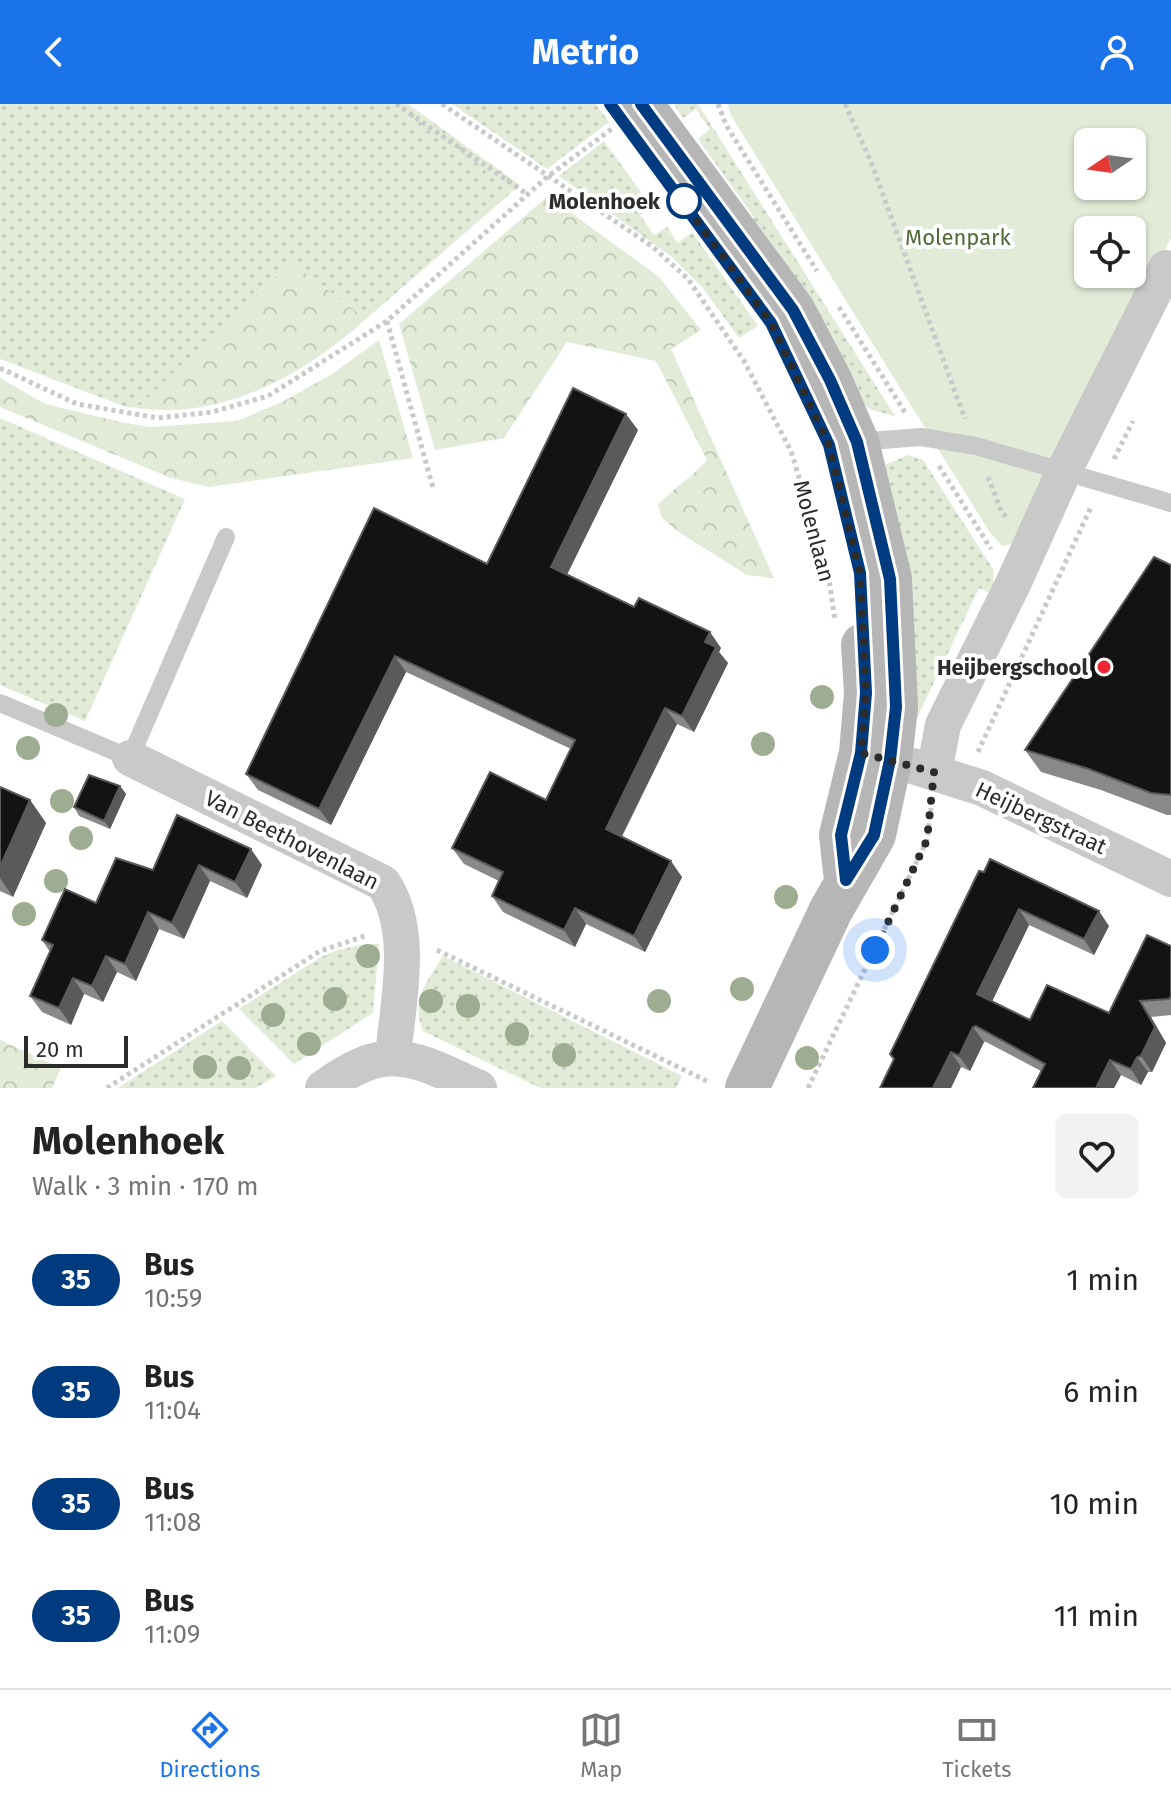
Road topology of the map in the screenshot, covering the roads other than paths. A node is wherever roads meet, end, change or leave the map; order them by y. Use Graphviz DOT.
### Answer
graph roads {
  1 [pos="625,110"];
  2 [pos="1166,268"];
  3 [pos="857,442"];
  4 [pos="1064,471"];
  5 [pos="1171,503"];
  6 [pos="226,537"];
  7 [pos="0,703"];
  8 [pos="875,757"];
  9 [pos="130,758"];
  10 [pos="949,777"];
  11 [pos="1171,879"];
  12 [pos="393,1056"];
  13 [pos="732,1078"];
  14 [pos="323,1088"];
  15 [pos="479,1088"];
  1 -- 3 [label="main road, Molenlaan"];
  1 -- 8 [label="main road, Molenlaan"];
  2 -- 4 [label="street"];
  3 -- 4 [label="lane"];
  3 -- 8 [label="main road, Molenlaan"];
  4 -- 5 [label="lane"];
  4 -- 10 [label="street"];
  6 -- 9 [label="lane"];
  7 -- 9 [label="lane"];
  8 -- 10 [label="street, Heijbergstraat"];
  8 -- 13 [label="main road, Molenlaan"];
  9 -- 12 [label="street, Van Beethovenlaan"];
  10 -- 11 [label="street, Heijbergstraat"];
  12 -- 14 [label="street"];
  12 -- 15 [label="street"];
}
